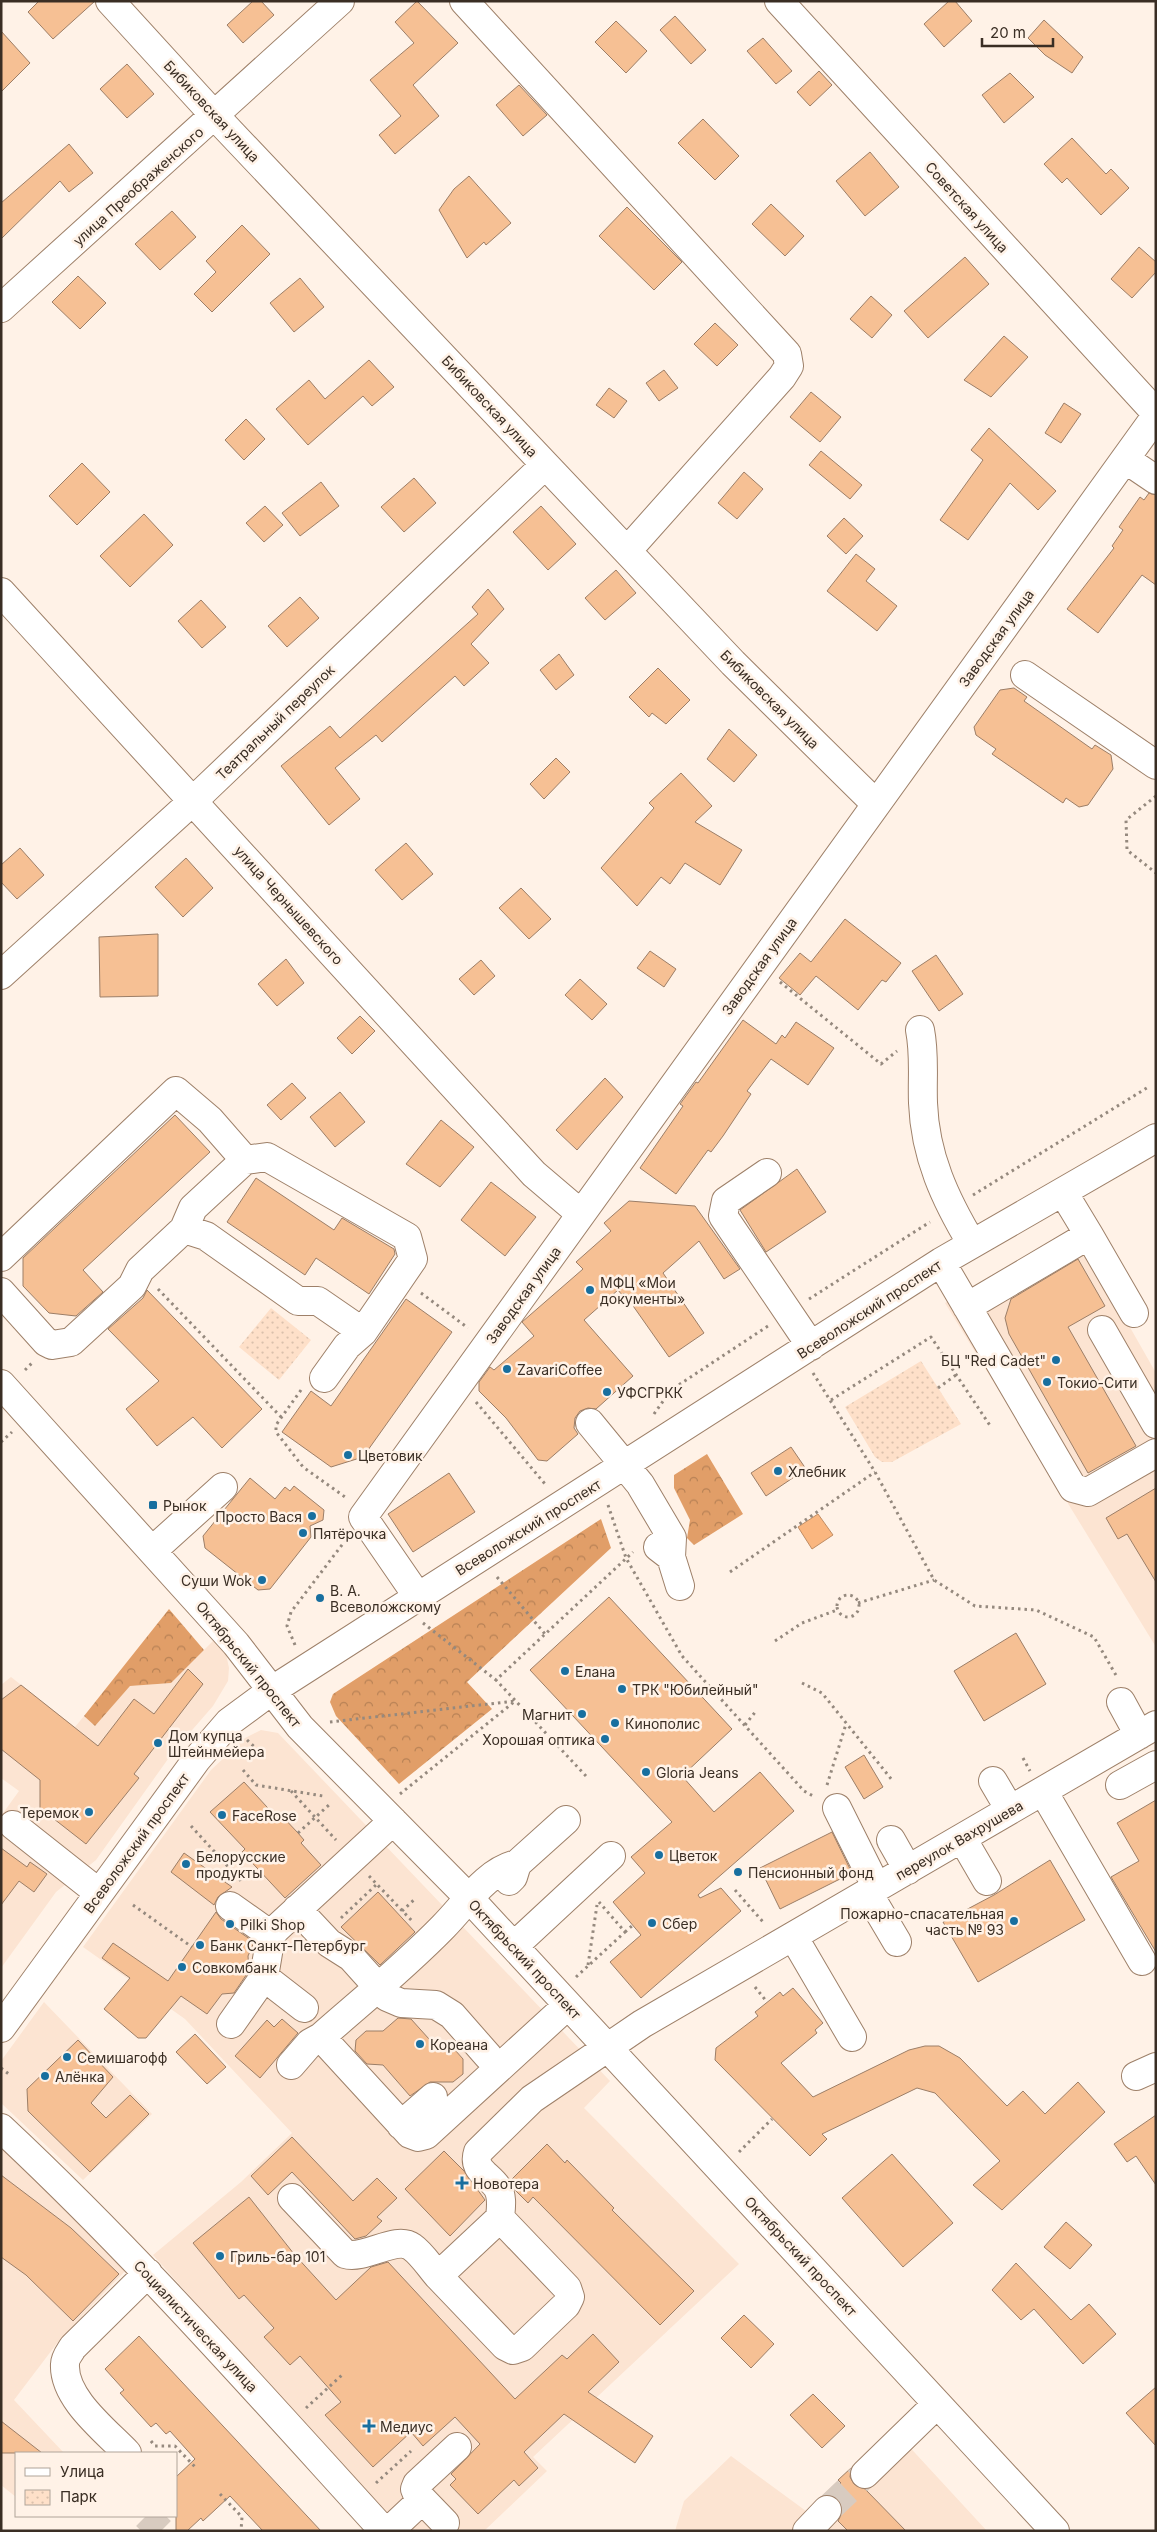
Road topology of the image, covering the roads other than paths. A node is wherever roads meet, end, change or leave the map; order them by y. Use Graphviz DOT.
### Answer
graph roads {
  1 [pos="110,1"];
  2 [pos="340,1"];
  3 [pos="464,1"];
  4 [pos="779,1"];
  5 [pos="215,116"];
  6 [pos="1,308"];
  7 [pos="1156,415"];
  8 [pos="1125,459"];
  9 [pos="545,465"];
  10 [pos="1156,480"];
  11 [pos="627,551"];
  12 [pos="1,592"];
  13 [pos="1025,675"];
  14 [pos="1156,765"];
  15 [pos="194,800"];
  16 [pos="876,804"];
  17 [pos="1,975"];
  18 [pos="920,1030"];
  19 [pos="1156,1138"];
  20 [pos="245,1160"];
  21 [pos="767,1173"];
  22 [pos="1063,1192"];
  23 [pos="581,1214"];
  24 [pos="184,1229"];
  25 [pos="1088,1236"];
  26 [pos="972,1244"];
  27 [pos="1,1256"];
  28 [pos="941,1262"];
  29 [pos="1,1292"];
  30 [pos="967,1307"];
  31 [pos="1134,1313"];
  32 [pos="1102,1330"];
  33 [pos="362,1332"];
  34 [pos="812,1360"];
  35 [pos="324,1378"];
  36 [pos="1,1384"];
  37 [pos="590,1423"];
  38 [pos="1156,1424"];
  39 [pos="1156,1453"];
  40 [pos="619,1469"];
  41 [pos="223,1487"];
  42 [pos="152,1551"];
  43 [pos="671,1557"];
  44 [pos="680,1586"];
  45 [pos="418,1596"];
  46 [pos="271,1691"];
  47 [pos="1121,1702"];
  48 [pos="1148,1730"];
  49 [pos="1156,1765"];
  50 [pos="992,1781"];
  51 [pos="1120,1785"];
  52 [pos="1042,1791"];
  53 [pos="830,1804"];
  54 [pos="395,1808"];
  55 [pos="1010,1810"];
  56 [pos="566,1820"];
  57 [pos="13,1825"];
  58 [pos="962,1838"];
  59 [pos="891,1840"];
  60 [pos="611,1856"];
  61 [pos="908,1870"];
  62 [pos="987,1881"];
  63 [pos="873,1890"];
  64 [pos="99,1893"];
  65 [pos="240,1898"];
  66 [pos="473,1903"];
  67 [pos="297,1909"];
  68 [pos="271,1935"];
  69 [pos="793,1936"];
  70 [pos="897,1942"];
  71 [pos="514,1946"];
  72 [pos="1142,1961"];
  73 [pos="264,1977"];
  74 [pos="378,1986"];
  75 [pos="563,2000"];
  76 [pos="304,2008"];
  77 [pos="231,2024"];
  78 [pos="1,2028"];
  79 [pos="322,2037"];
  80 [pos="852,2037"];
  81 [pos="607,2047"];
  82 [pos="488,2056"];
  83 [pos="291,2065"];
  84 [pos="433,2097"];
  85 [pos="402,2125"];
  86 [pos="1,2128"];
  87 [pos="292,2198"];
  88 [pos="500,2218"];
  89 [pos="148,2273"];
  90 [pos="438,2276"];
  91 [pos="937,2404"];
  92 [pos="138,2446"];
  93 [pos="457,2446"];
  94 [pos="865,2474"];
  95 [pos="422,2500"];
  96 [pos="827,2510"];
  97 [pos="445,2523"];
  98 [pos="384,2531"];
  99 [pos="389,2531"];
  100 [pos="807,2531"];
  101 [pos="1055,2531"];
  1 -- 5 [label="street, Бибиковская улица"];
  2 -- 5 [label="street, улица Преображенского"];
  3 -- 11 [label="street"];
  4 -- 7 [label="street, Советская улица"];
  5 -- 6 [label="street, улица Преображенского"];
  5 -- 9 [label="street, Бибиковская улица"];
  7 -- 8 [label="street, Заводская улица"];
  8 -- 10 [label="street"];
  8 -- 16 [label="street, Заводская улица"];
  9 -- 11 [label="street, Бибиковская улица"];
  9 -- 15 [label="street, Театральный переулок"];
  11 -- 16 [label="street, Бибиковская улица"];
  12 -- 15 [label="street, улица Чернышевского"];
  13 -- 14 [label="street"];
  15 -- 17 [label="street, Театральный переулок"];
  15 -- 23 [label="street, улица Чернышевского"];
  16 -- 23 [label="street, Заводская улица"];
  18 -- 26 [label="street"];
  19 -- 22 [label="street, Всеволожский проспект"];
  20 -- 24 [label="street"];
  20 -- 27 [label="street"];
  20 -- 33 [label="street"];
  21 -- 34 [label="street"];
  22 -- 25 [label="street"];
  22 -- 26 [label="street, Всеволожский проспект"];
  23 -- 45 [label="street, Заводская улица"];
  24 -- 29 [label="street"];
  24 -- 33 [label="street"];
  25 -- 30 [label="street"];
  25 -- 31 [label="street"];
  26 -- 28 [label="street, Всеволожский проспект"];
  28 -- 30 [label="street"];
  28 -- 34 [label="street, Всеволожский проспект"];
  30 -- 39 [label="street"];
  32 -- 38 [label="street"];
  33 -- 35 [label="street"];
  34 -- 40 [label="street, Всеволожский проспект"];
  36 -- 42 [label="street, Октябрьский проспект"];
  37 -- 40 [label="street"];
  40 -- 43 [label="street"];
  40 -- 43 [label="street"];
  40 -- 45 [label="street, Всеволожский проспект"];
  41 -- 42 [label="street"];
  42 -- 46 [label="street, Октябрьский проспект"];
  43 -- 44 [label="street"];
  45 -- 46 [label="street, Всеволожский проспект"];
  46 -- 54 [label="street, Октябрьский проспект"];
  46 -- 64 [label="street, Всеволожский проспект"];
  47 -- 48 [label="street"];
  48 -- 52 [label="street, переулок Вахрушева"];
  49 -- 51 [label="street"];
  50 -- 55 [label="street"];
  52 -- 55 [label="street, переулок Вахрушева"];
  52 -- 72 [label="street"];
  53 -- 63 [label="street"];
  54 -- 66 [label="street, Октябрьский проспект"];
  54 -- 67 [label="street"];
  55 -- 58 [label="street, переулок Вахрушева"];
  56 -- 66 [label="street"];
  57 -- 64 [label="street"];
  58 -- 61 [label="street, переулок Вахрушева"];
  58 -- 62 [label="street"];
  59 -- 61 [label="street"];
  60 -- 71 [label="street"];
  61 -- 63 [label="street, переулок Вахрушева"];
  63 -- 69 [label="street, переулок Вахрушева"];
  63 -- 70 [label="street"];
  64 -- 78 [label="street, Всеволожский проспект"];
  65 -- 68 [label="street"];
  66 -- 71 [label="street, Октябрьский проспект"];
  66 -- 74 [label="street"];
  67 -- 68 [label="street"];
  67 -- 74 [label="street"];
  68 -- 73 [label="street"];
  69 -- 80 [label="street"];
  69 -- 81 [label="street, переулок Вахрушева"];
  71 -- 75 [label="street, Октябрьский проспект"];
  73 -- 76 [label="street"];
  73 -- 77 [label="street"];
  74 -- 79 [label="street"];
  74 -- 82 [label="street"];
  75 -- 81 [label="street, Октябрьский проспект"];
  75 -- 85 [label="street"];
  79 -- 83 [label="street"];
  79 -- 85 [label="street"];
  81 -- 88 [label="street, переулок Вахрушева"];
  81 -- 91 [label="street, Октябрьский проспект"];
  84 -- 85 [label="street"];
  86 -- 89 [label="street, Социалистическая улица"];
  87 -- 90 [label="street"];
  88 -- 90 [label="street"];
  88 -- 90 [label="street"];
  89 -- 92 [label="street"];
  89 -- 98 [label="street, Социалистическая улица"];
  91 -- 94 [label="street"];
  91 -- 101 [label="street, Октябрьский проспект"];
  93 -- 95 [label="street"];
  95 -- 97 [label="street"];
  95 -- 99 [label="street"];
  96 -- 100 [label="street"];
}
